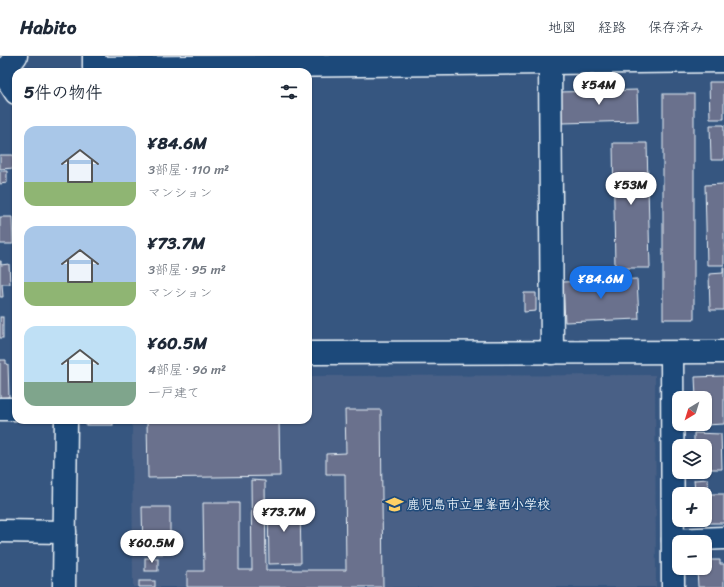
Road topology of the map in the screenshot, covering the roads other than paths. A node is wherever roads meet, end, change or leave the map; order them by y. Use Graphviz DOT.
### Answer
graph roads {
  1 [pos="94,56"];
  2 [pos="641,59"];
  3 [pos="724,61"];
  4 [pos="550,62"];
  5 [pos="6,66"];
  6 [pos="12,82"];
  7 [pos="724,352"];
  8 [pos="312,353"];
  9 [pos="552,353"];
  10 [pos="672,353"];
  11 [pos="0,409"];
  12 [pos="12,409"];
  13 [pos="66,424"];
  14 [pos="0,532"];
  15 [pos="65,532"];
  16 [pos="673,535"];
  17 [pos="712,538"];
  18 [pos="724,538"];
  19 [pos="673,575"];
  20 [pos="64,587"];
  21 [pos="673,587"];
  1 -- 4 [label="street"];
  2 -- 3 [label="street"];
  2 -- 4 [label="street"];
  4 -- 9 [label="street"];
  5 -- 6 [label="street"];
  7 -- 10 [label="street"];
  8 -- 9 [label="street"];
  9 -- 10 [label="street"];
  10 -- 16 [label="street"];
  11 -- 12 [label="street"];
  13 -- 15 [label="street"];
  14 -- 15 [label="street"];
  15 -- 20 [label="street"];
  17 -- 18 [label="street"];
  19 -- 21 [label="street"];
}
